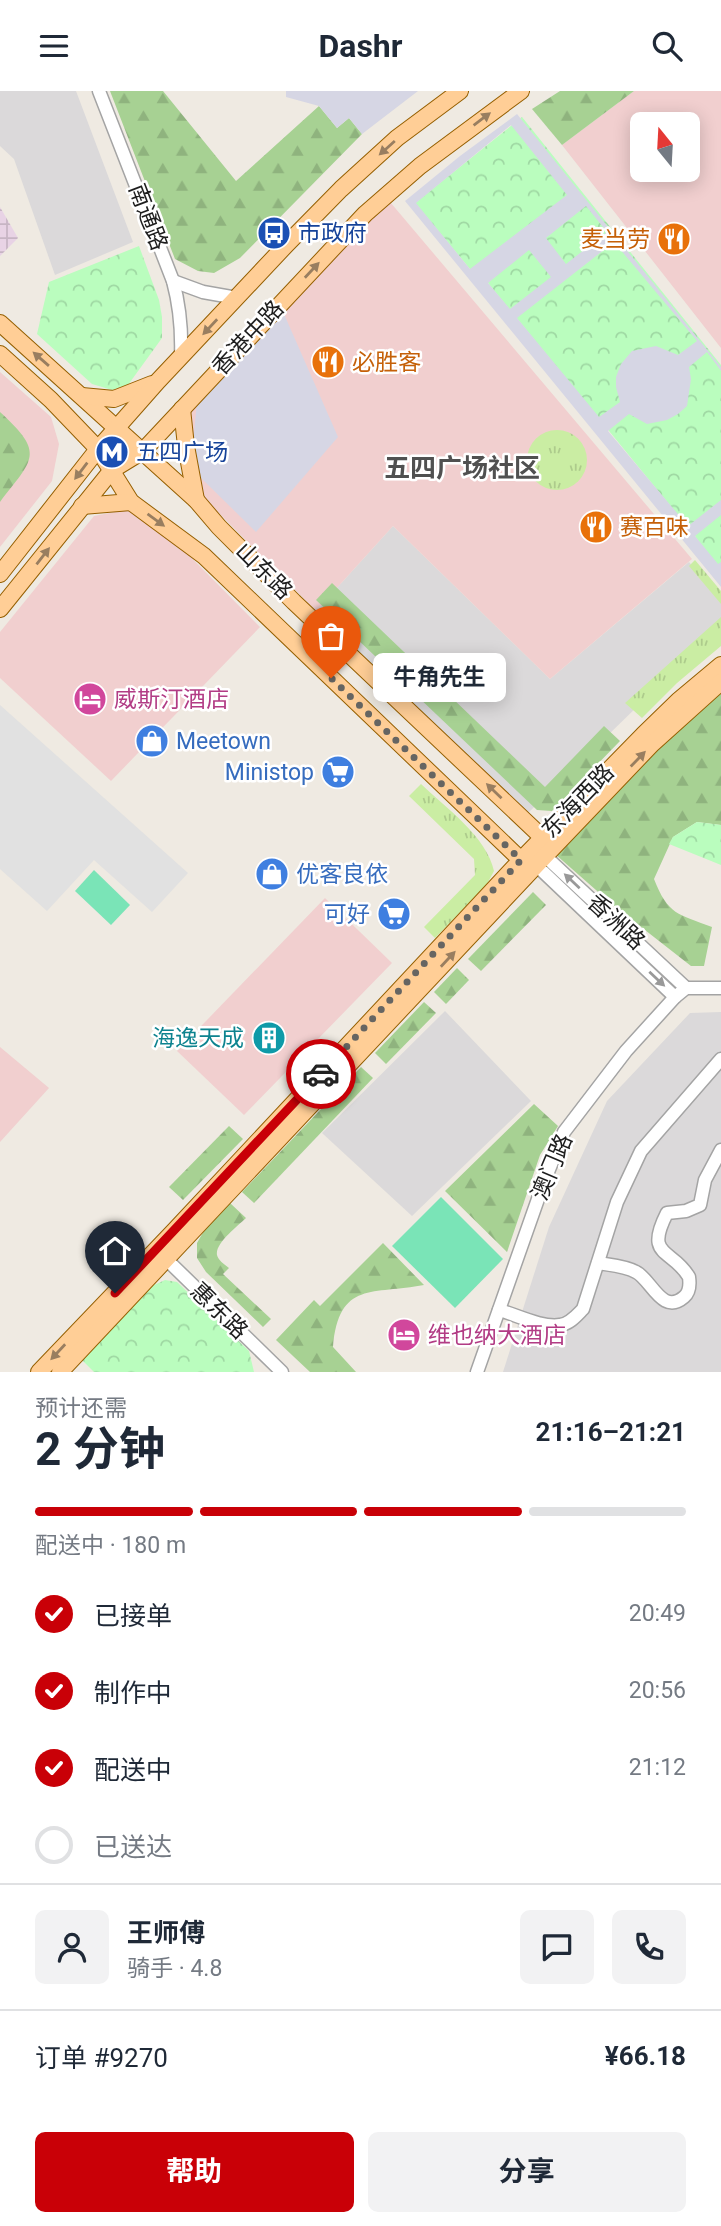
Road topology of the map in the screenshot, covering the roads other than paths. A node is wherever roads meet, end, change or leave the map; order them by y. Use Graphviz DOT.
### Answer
graph roads {
  1 [pos="99,91"];
  2 [pos="460,91"];
  3 [pos="522,91"];
  4 [pos="173,281"];
  5 [pos="237,297"];
  6 [pos="0,323"];
  7 [pos="0,354"];
  8 [pos="181,357"];
  9 [pos="158,381"];
  10 [pos="82,396"];
  11 [pos="182,409"];
  12 [pos="116,428"];
  13 [pos="98,449"];
  14 [pos="143,451"];
  15 [pos="112,470"];
  16 [pos="196,500"];
  17 [pos="131,502"];
  18 [pos="82,506"];
  19 [pos="0,574"];
  20 [pos="0,609"];
  21 [pos="721,665"];
  22 [pos="721,682"];
  23 [pos="543,838"];
  24 [pos="534,860"];
  25 [pos="687,988"];
  26 [pos="721,988"];
  27 [pos="675,997"];
  28 [pos="721,1059"];
  29 [pos="721,1150"];
  30 [pos="161,1254"];
  31 [pos="598,1263"];
  32 [pos="499,1310"];
  33 [pos="280,1371"];
  34 [pos="39,1372"];
  35 [pos="60,1372"];
  36 [pos="477,1372"];
  1 -- 4 [label="street, 南通路"];
  2 -- 5 [label="main road, 香港中路, one-way"];
  11 -- 3 [label="main road, 香港中路, one-way"];
  4 -- 5 [label="street, 南通路"];
  4 -- 8 [label="street"];
  5 -- 8 [label="main road, 香港中路, one-way"];
  10 -- 6 [label="main road, 山东路, one-way"];
  7 -- 13 [label="main road, 山东路"];
  8 -- 9 [label="main road, 香港中路"];
  9 -- 10 [label="main road"];
  9 -- 12 [label="main road, 香港中路"];
  10 -- 12 [label="main road, 山东路"];
  11 -- 14 [label="main road, 香港中路"];
  11 -- 16 [label="main road"];
  12 -- 13 [label="main road, 香港中路"];
  12 -- 14 [label="main road, 山东路"];
  13 -- 15 [label="main road, 山东路"];
  13 -- 19 [label="main road, 香港中路, one-way"];
  14 -- 15 [label="main road, 香港中路"];
  14 -- 16 [label="main road, 山东路"];
  15 -- 17 [label="main road, 山东路"];
  15 -- 18 [label="main road, 香港中路"];
  23 -- 16 [label="main road, 山东路, one-way"];
  17 -- 18 [label="main road"];
  17 -- 24 [label="main road, 山东路, one-way"];
  20 -- 18 [label="main road, 香港中路, one-way"];
  21 -- 23 [label="main road, 东海西路"];
  24 -- 22 [label="main road, 东海西路, one-way"];
  23 -- 24 [label="main road, 东海西路"];
  23 -- 24 [label="main road"];
  25 -- 24 [label="street, 香洲路, one-way"];
  24 -- 27 [label="street, 香洲路, one-way"];
  24 -- 30 [label="main road, 东海西路"];
  25 -- 26 [label="street"];
  25 -- 27 [label="street, 澳门路"];
  27 -- 32 [label="street, 澳门路"];
  28 -- 31 [label="street"];
  29 -- 31 [label="street"];
  30 -- 33 [label="street, 惠东路"];
  30 -- 34 [label="main road, 东海西路, one-way"];
  30 -- 35 [label="main road, 东海西路"];
  31 -- 32 [label="street"];
  32 -- 36 [label="street, 澳门路"];
}
